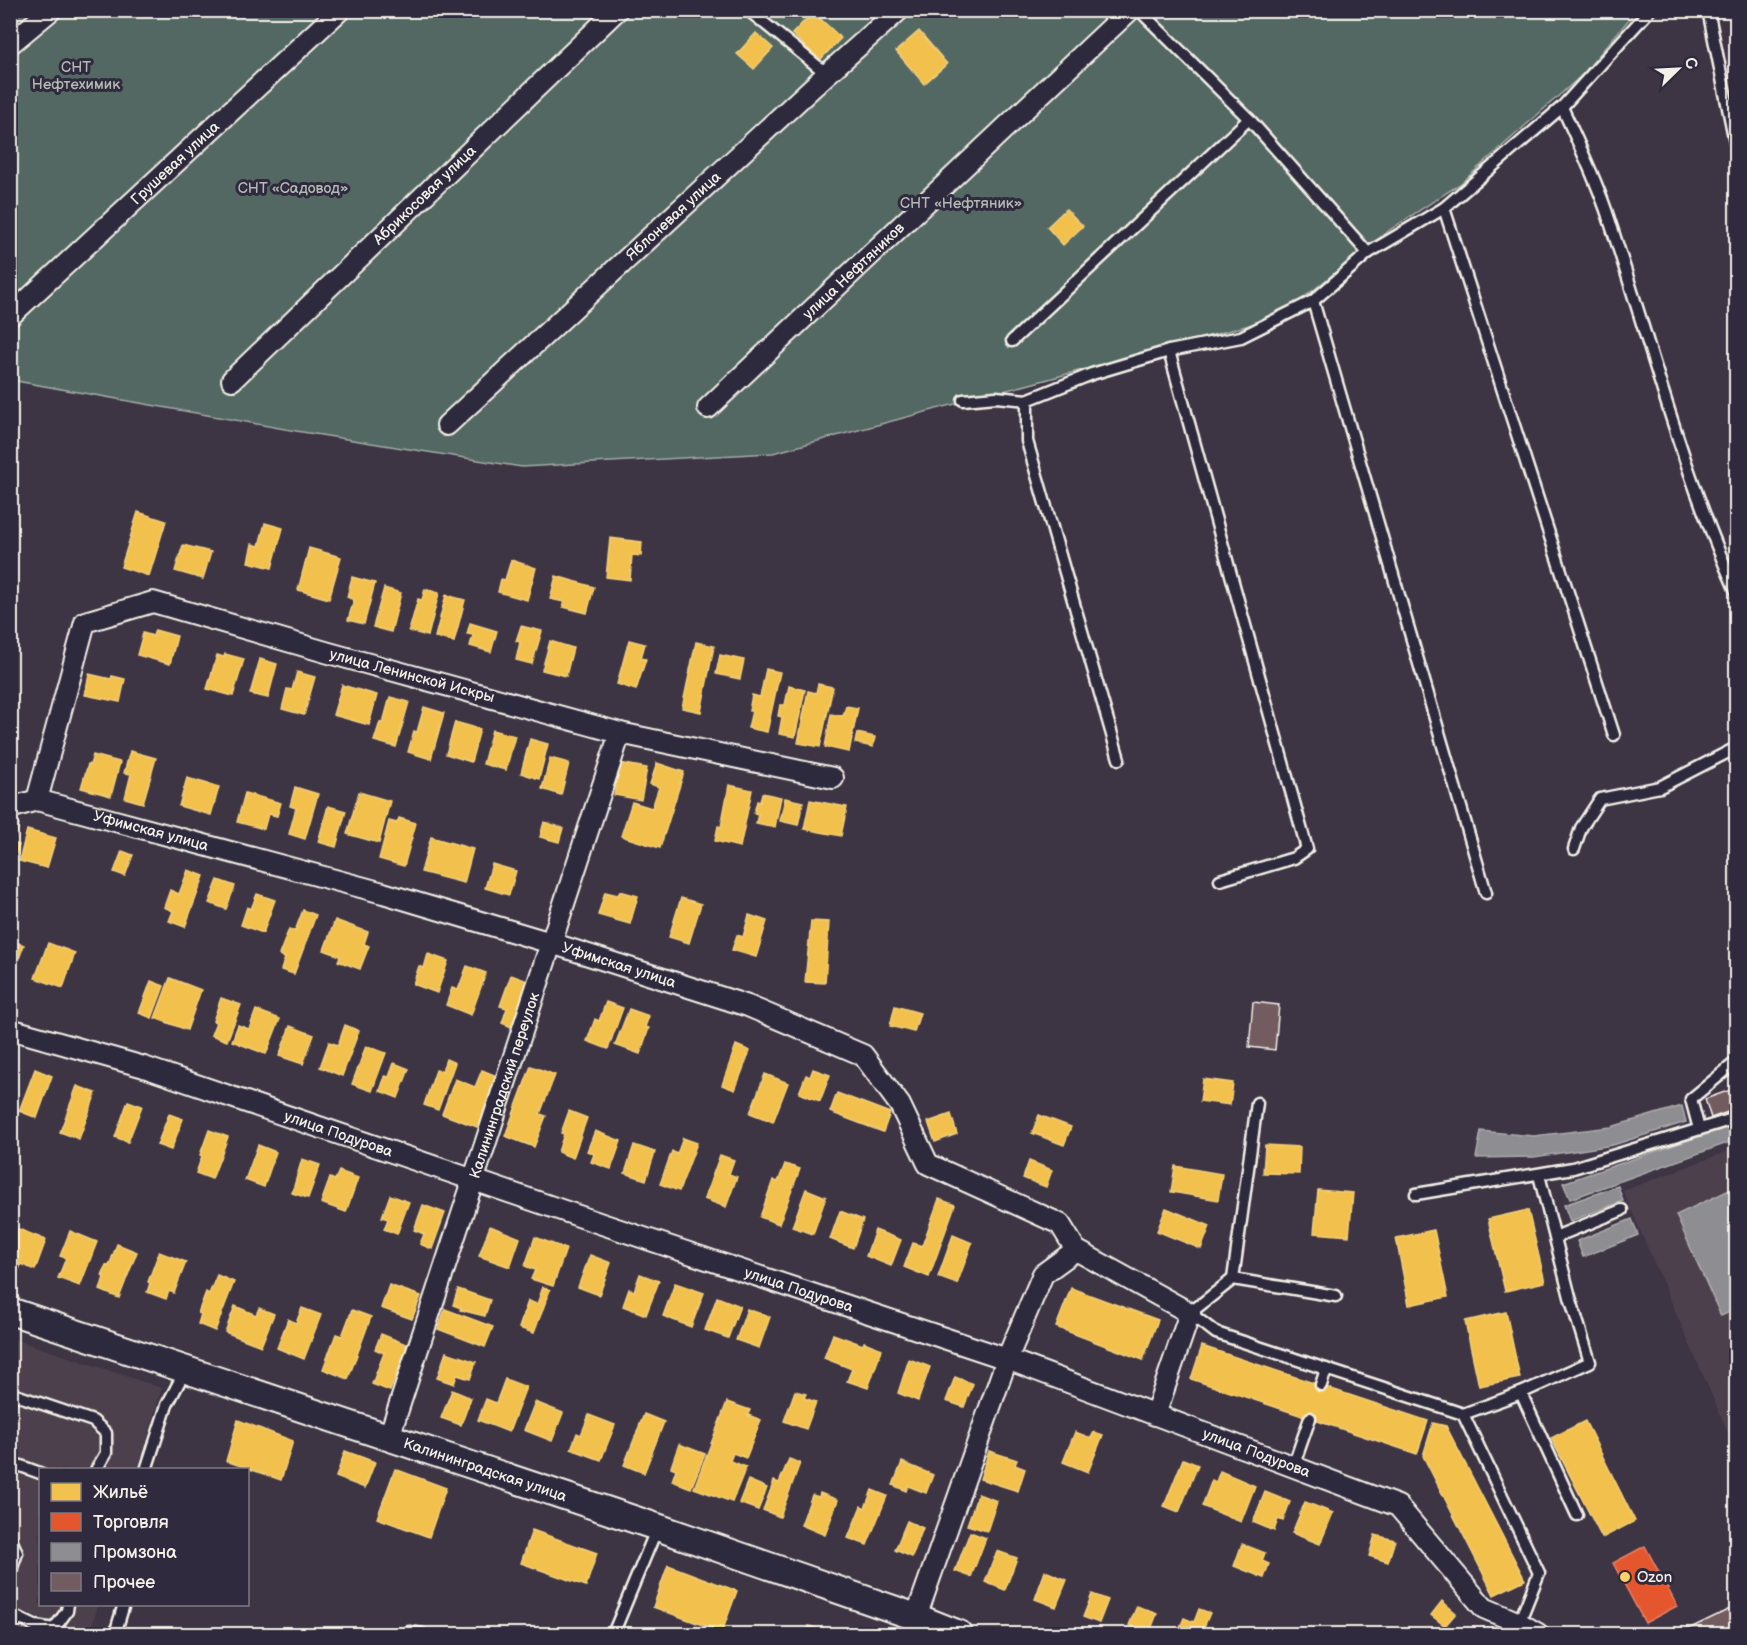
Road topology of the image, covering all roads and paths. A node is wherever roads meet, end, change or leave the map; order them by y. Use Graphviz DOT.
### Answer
graph roads {
  1 [pos="51,10"];
  2 [pos="340,10"];
  3 [pos="617,10"];
  4 [pos="748,10"];
  5 [pos="899,10"];
  6 [pos="1130,10"];
  7 [pos="1139,10"];
  8 [pos="1650,10"];
  9 [pos="1708,10"];
  10 [pos="10,44"];
  11 [pos="826,74"];
  12 [pos="1563,107"];
  13 [pos="1248,119"];
  14 [pos="1737,147"];
  15 [pos="1444,208"];
  16 [pos="1368,253"];
  17 [pos="1313,301"];
  18 [pos="10,316"];
  19 [pos="1012,341"];
  20 [pos="1169,351"];
  21 [pos="232,380"];
  22 [pos="963,400"];
  23 [pos="1027,400"];
  24 [pos="708,408"];
  25 [pos="447,425"];
  26 [pos="1737,591"];
  27 [pos="620,733"];
  28 [pos="1614,735"];
  29 [pos="1737,748"];
  30 [pos="1119,759"];
  31 [pos="834,778"];
  32 [pos="37,800"];
  33 [pos="10,808"];
  34 [pos="1574,849"];
  35 [pos="1220,880"];
  36 [pos="1486,893"];
  37 [pos="551,943"];
  38 [pos="10,1029"];
  39 [pos="1737,1062"];
  40 [pos="1257,1103"];
  41 [pos="1737,1118"];
  42 [pos="1699,1129"];
  43 [pos="1539,1175"];
  44 [pos="474,1180"];
  45 [pos="1416,1194"];
  46 [pos="1622,1210"];
  47 [pos="1555,1237"];
  48 [pos="1076,1250"];
  49 [pos="1233,1279"];
  50 [pos="1336,1296"];
  51 [pos="10,1311"];
  52 [pos="1190,1313"];
  53 [pos="1007,1359"];
  54 [pos="186,1369"];
  55 [pos="1326,1369"];
  56 [pos="1321,1386"];
  57 [pos="10,1393"];
  58 [pos="1521,1393"];
  59 [pos="1463,1414"];
  60 [pos="1155,1415"];
  61 [pos="1310,1418"];
  62 [pos="389,1437"];
  63 [pos="10,1462"];
  64 [pos="1293,1467"];
  65 [pos="97,1468"];
  66 [pos="147,1468"];
  67 [pos="39,1473"];
  68 [pos="1577,1515"];
  69 [pos="657,1527"];
  70 [pos="10,1537"];
  71 [pos="10,1573"];
  72 [pos="68,1606"];
  73 [pos="124,1606"];
  74 [pos="10,1614"];
  75 [pos="916,1617"];
  76 [pos="1519,1623"];
  77 [pos="409,1632"];
  78 [pos="115,1635"];
  79 [pos="422,1635"];
  80 [pos="613,1635"];
  81 [pos="958,1635"];
  82 [pos="1539,1635"];
  1 -- 10 [label="street"];
  2 -- 18 [label="street, Грушевая улица"];
  3 -- 21 [label="street, Абрикосовая улица"];
  4 -- 11 [label="lane"];
  5 -- 11 [label="street, Яблоневая улица"];
  6 -- 24 [label="street, улица Нефтяников"];
  7 -- 13 [label="lane"];
  8 -- 12 [label="lane"];
  9 -- 14 [label="lane"];
  11 -- 25 [label="street, Яблоневая улица"];
  12 -- 15 [label="lane"];
  12 -- 26 [label="lane"];
  13 -- 16 [label="lane"];
  13 -- 19 [label="lane"];
  15 -- 16 [label="lane"];
  15 -- 28 [label="lane"];
  16 -- 17 [label="lane"];
  17 -- 20 [label="lane"];
  17 -- 36 [label="lane"];
  20 -- 23 [label="lane"];
  20 -- 35 [label="lane"];
  22 -- 23 [label="lane"];
  23 -- 30 [label="lane"];
  27 -- 31 [label="street, улица Ленинской Искры"];
  27 -- 32 [label="street, улица Ленинской Искры"];
  27 -- 37 [label="street, Калининградский переулок"];
  29 -- 34 [label="lane"];
  32 -- 33 [label="street"];
  32 -- 37 [label="street, Уфимская улица"];
  37 -- 44 [label="street, Калининградский переулок"];
  37 -- 48 [label="street, Уфимская улица"];
  38 -- 44 [label="street, улица Подурова"];
  39 -- 42 [label="lane"];
  40 -- 49 [label="lane"];
  41 -- 42 [label="lane"];
  42 -- 43 [label="lane"];
  43 -- 45 [label="lane"];
  43 -- 47 [label="lane"];
  44 -- 53 [label="street, улица Подурова"];
  44 -- 62 [label="street, Калининградский переулок"];
  46 -- 47 [label="lane"];
  47 -- 58 [label="lane"];
  48 -- 52 [label="street, Уфимская улица"];
  48 -- 53 [label="street"];
  49 -- 50 [label="lane"];
  49 -- 52 [label="lane"];
  51 -- 54 [label="street, Калининградская улица"];
  52 -- 55 [label="lane"];
  52 -- 60 [label="street"];
  53 -- 60 [label="street, улица Подурова"];
  53 -- 75 [label="street"];
  54 -- 62 [label="street, Калининградская улица"];
  54 -- 66 [label="lane"];
  55 -- 56 [label="lane"];
  55 -- 59 [label="lane"];
  57 -- 65 [label="lane"];
  58 -- 59 [label="lane"];
  58 -- 68 [label="lane"];
  59 -- 76 [label="lane"];
  60 -- 64 [label="street, улица Подурова"];
  61 -- 64 [label="lane"];
  62 -- 69 [label="street, Калининградская улица"];
  63 -- 67 [label="lane"];
  64 -- 76 [label="street, улица Подурова"];
  69 -- 75 [label="street, Калининградская улица"];
  69 -- 80 [label="lane"];
  70 -- 71 [label="lane"];
  72 -- 74 [label="lane"];
  73 -- 78 [label="lane"];
  75 -- 81 [label="street, Калининградская улица"];
  76 -- 82 [label="street, улица Подурова"];
  77 -- 79 [label="lane"];
}
